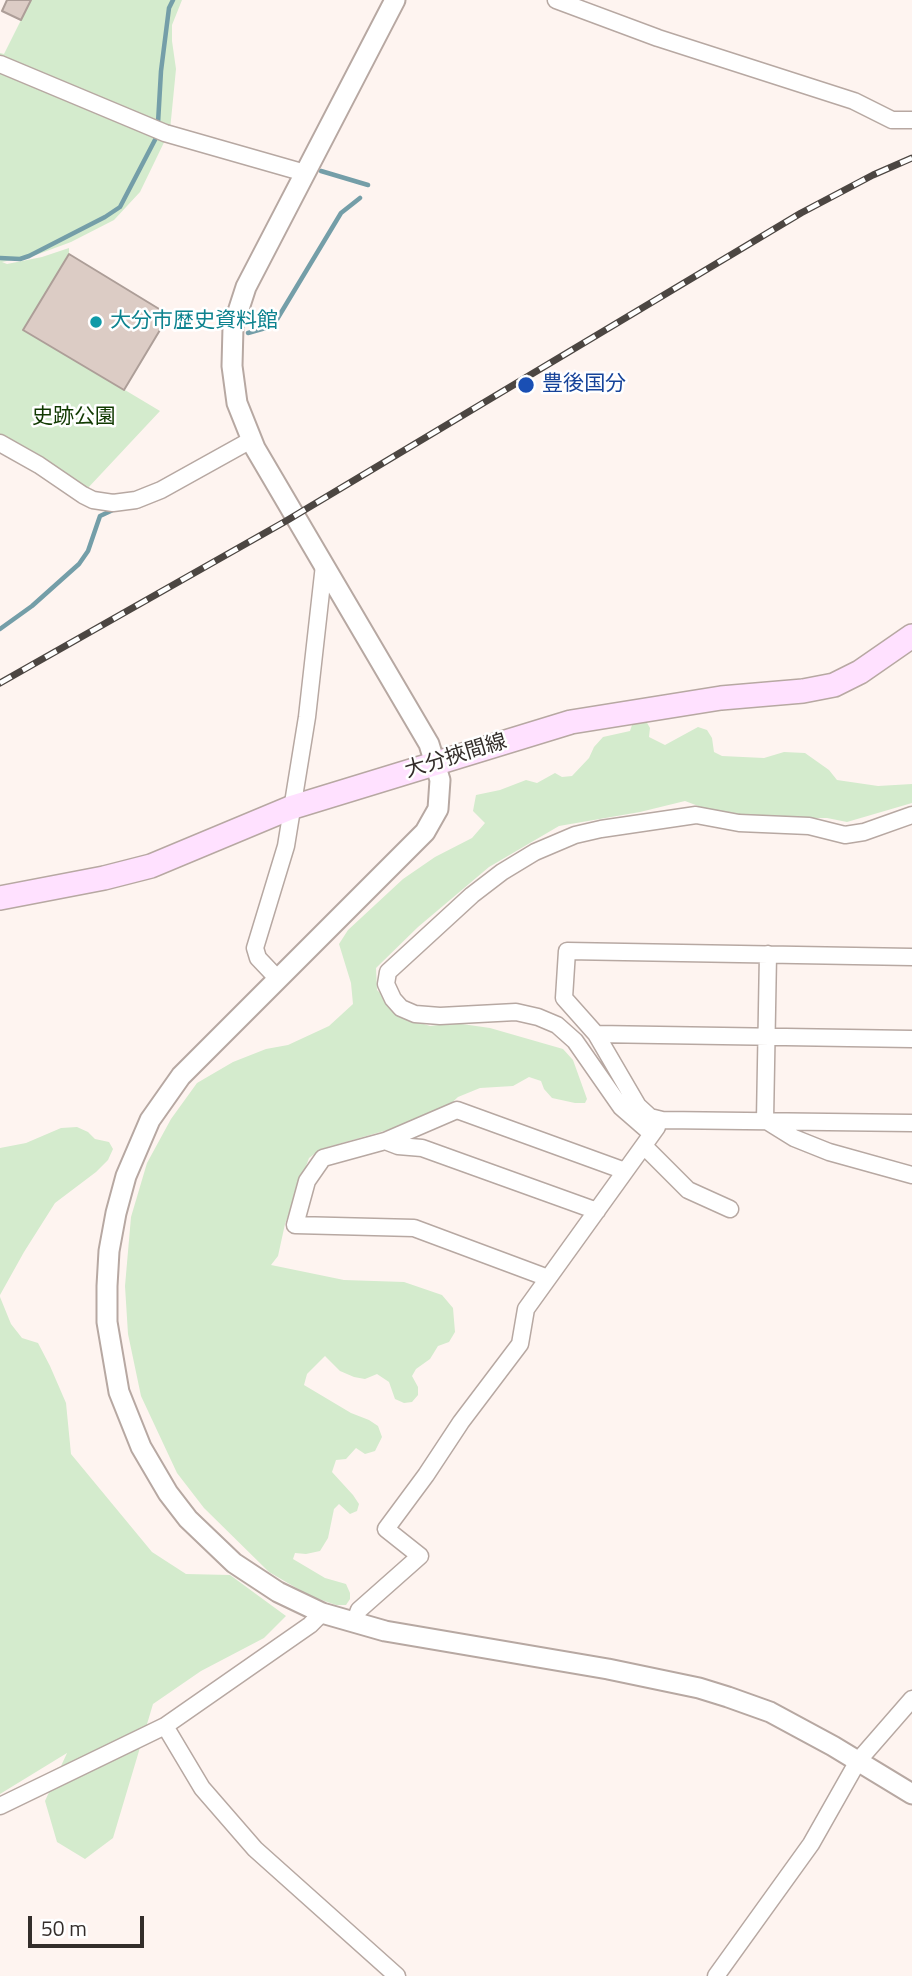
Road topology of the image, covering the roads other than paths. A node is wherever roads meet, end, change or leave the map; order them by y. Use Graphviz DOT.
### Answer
graph roads {
  1 [pos="395,0"];
  2 [pos="556,0"];
  3 [pos="0,64"];
  4 [pos="912,120"];
  5 [pos="305,173"];
  6 [pos="251,440"];
  7 [pos="0,443"];
  8 [pos="324,565"];
  9 [pos="912,636"];
  10 [pos="437,763"];
  11 [pos="290,808"];
  12 [pos="912,815"];
  13 [pos="0,898"];
  14 [pos="768,954"];
  15 [pos="912,957"];
  16 [pos="277,978"];
  17 [pos="596,1034"];
  18 [pos="766,1037"];
  19 [pos="912,1040"];
  20 [pos="663,1120"];
  21 [pos="765,1120"];
  22 [pos="912,1123"];
  23 [pos="648,1140"];
  24 [pos="385,1141"];
  25 [pos="625,1171"];
  26 [pos="912,1175"];
  27 [pos="730,1209"];
  28 [pos="597,1211"];
  29 [pos="548,1278"];
  30 [pos="322,1613"];
  31 [pos="354,1623"];
  32 [pos="912,1699"];
  33 [pos="165,1726"];
  34 [pos="858,1761"];
  35 [pos="912,1794"];
  36 [pos="0,1806"];
  37 [pos="397,1976"];
  38 [pos="716,1976"];
  1 -- 5 [label="street"];
  2 -- 4 [label="street"];
  3 -- 5 [label="street"];
  5 -- 6 [label="street"];
  6 -- 7 [label="street"];
  6 -- 8 [label="street"];
  8 -- 10 [label="street"];
  8 -- 11 [label="street"];
  9 -- 10 [label="main road, 大分挾間線"];
  10 -- 11 [label="main road, 大分挾間線"];
  10 -- 16 [label="street"];
  11 -- 13 [label="main road, 大分挾間線"];
  11 -- 16 [label="street"];
  12 -- 23 [label="street"];
  14 -- 15 [label="street"];
  14 -- 17 [label="street"];
  14 -- 18 [label="street"];
  16 -- 30 [label="street"];
  17 -- 18 [label="street"];
  17 -- 20 [label="street"];
  18 -- 19 [label="street"];
  18 -- 21 [label="street"];
  20 -- 21 [label="street"];
  20 -- 23 [label="street"];
  21 -- 22 [label="street"];
  21 -- 26 [label="street"];
  23 -- 25 [label="street"];
  23 -- 27 [label="street"];
  24 -- 25 [label="street"];
  24 -- 28 [label="street"];
  24 -- 29 [label="street"];
  25 -- 28 [label="street"];
  28 -- 29 [label="street"];
  29 -- 31 [label="street"];
  30 -- 31 [label="street"];
  30 -- 33 [label="street"];
  31 -- 34 [label="street"];
  32 -- 34 [label="street"];
  33 -- 36 [label="street"];
  33 -- 37 [label="street"];
  34 -- 35 [label="street"];
  34 -- 38 [label="street"];
}
